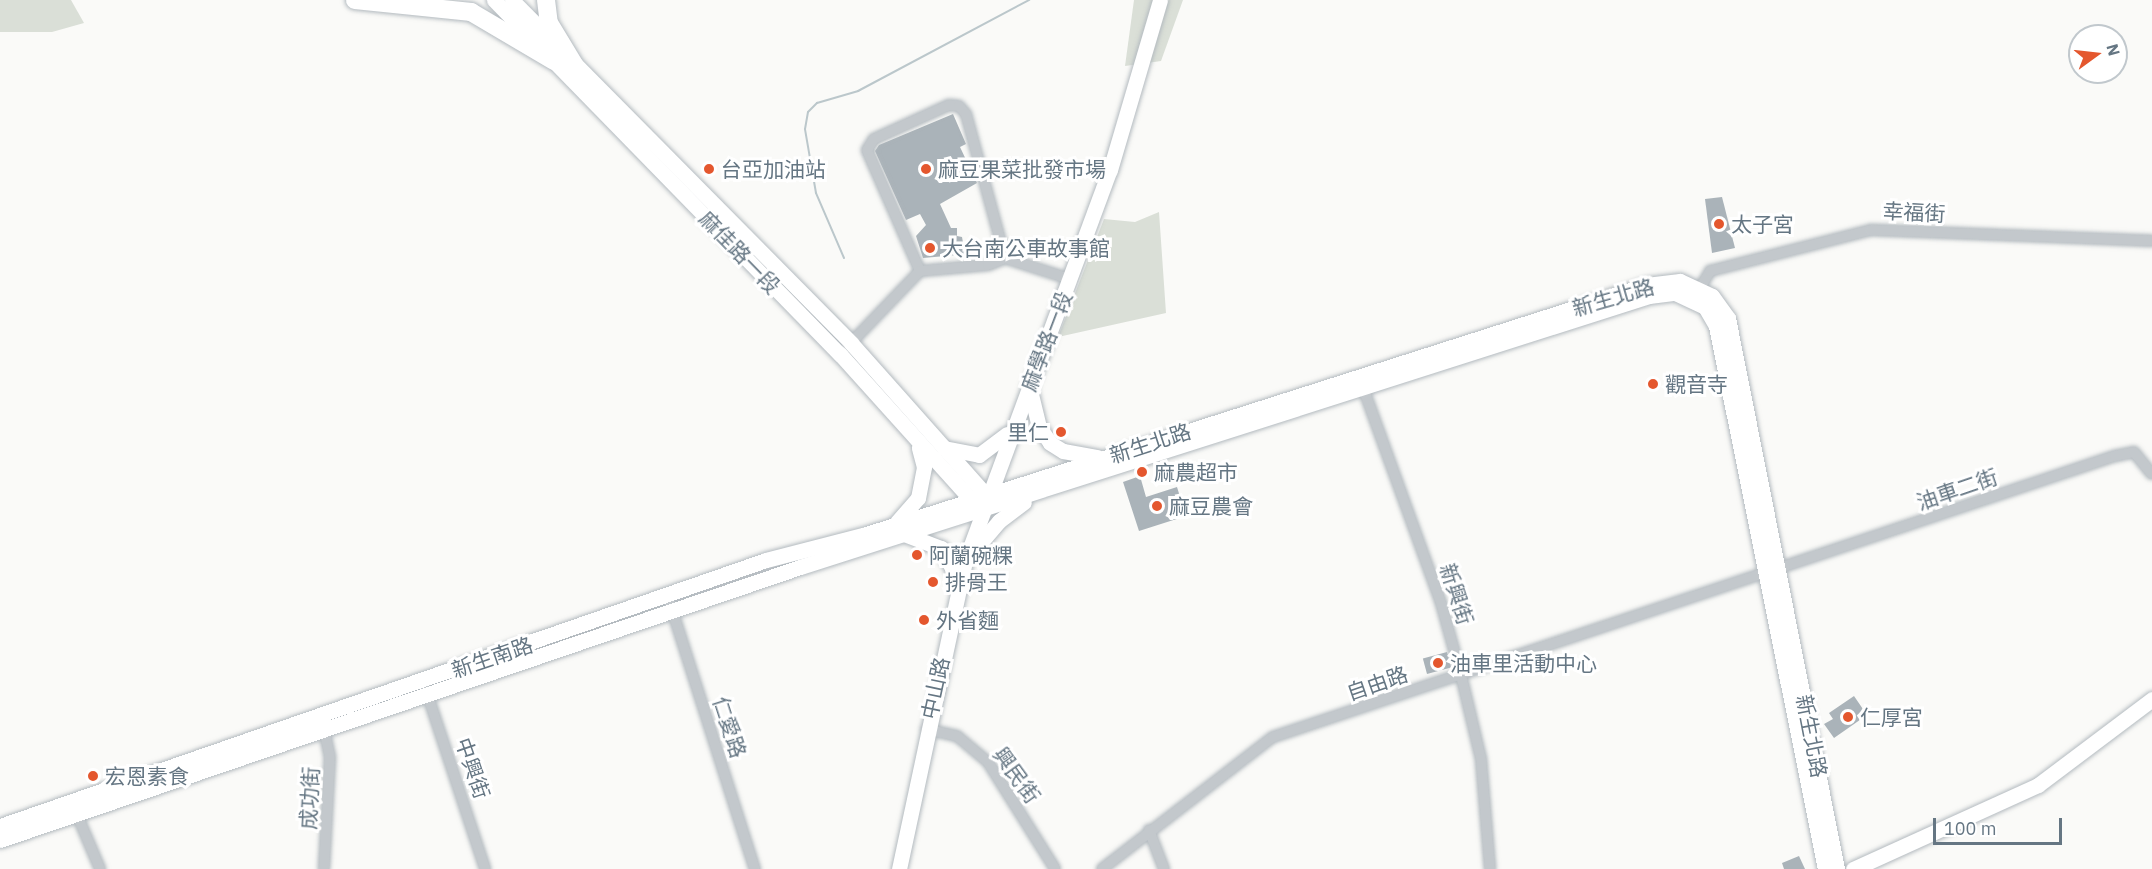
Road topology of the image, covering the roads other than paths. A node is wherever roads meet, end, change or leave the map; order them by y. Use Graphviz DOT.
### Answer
graph roads {
  1 [pos="355,0"];
  2 [pos="494,0"];
  3 [pos="512,0"];
  4 [pos="546,0"];
  5 [pos="1160,0"];
  6 [pos="554,61"];
  7 [pos="575,66"];
  8 [pos="2152,242"];
  9 [pos="1005,258"];
  10 [pos="920,271"];
  11 [pos="1070,279"];
  12 [pos="1697,293"];
  13 [pos="845,348"];
  14 [pos="1361,382"];
  15 [pos="1029,386"];
  16 [pos="1011,430"];
  17 [pos="938,445"];
  18 [pos="918,446"];
  19 [pos="1106,458"];
  20 [pos="2152,474"];
  21 [pos="1041,493"];
  22 [pos="986,495"];
  23 [pos="976,505"];
  24 [pos="898,529"];
  25 [pos="965,561"];
  26 [pos="1774,573"];
  27 [pos="960,582"];
  28 [pos="670,603"];
  29 [pos="1461,675"];
  30 [pos="425,688"];
  31 [pos="2152,699"];
  32 [pos="324,729"];
  33 [pos="926,729"];
  34 [pos="74,808"];
  35 [pos="0,826"];
  36 [pos="1149,830"];
  37 [pos="0,840"];
  38 [pos="100,869"];
  39 [pos="324,869"];
  40 [pos="485,869"];
  41 [pos="755,869"];
  42 [pos="899,869"];
  43 [pos="1055,869"];
  44 [pos="1102,869"];
  45 [pos="1164,869"];
  46 [pos="1490,869"];
  47 [pos="1825,869"];
  48 [pos="1837,869"];
  49 [pos="1853,869"];
  1 -- 6 [label="highway"];
  2 -- 6 [label="main road, 麻佳路一段"];
  3 -- 7 [label="main road, 麻佳路一段"];
  4 -- 7 [label="highway"];
  5 -- 11 [label="main road, 麻學路一段"];
  6 -- 13 [label="main road, 麻佳路一段"];
  7 -- 13 [label="main road, 麻佳路一段"];
  8 -- 12 [label="street, 幸福街"];
  9 -- 10 [label="street"];
  9 -- 10 [label="street"];
  9 -- 11 [label="street"];
  10 -- 13 [label="street"];
  11 -- 15 [label="main road, 麻學路一段"];
  12 -- 14 [label="main road, 新生北路"];
  12 -- 26 [label="main road, 新生北路"];
  13 -- 17 [label="main road, 麻佳路一段"];
  13 -- 18 [label="main road, 麻佳路一段"];
  14 -- 19 [label="main road, 新生北路"];
  14 -- 21 [label="main road, 新生北路"];
  14 -- 29 [label="street, 新興街"];
  15 -- 16 [label="main road, 麻學路一段"];
  15 -- 19 [label="main road"];
  16 -- 17 [label="main road"];
  16 -- 22 [label="main road, 麻學路一段"];
  17 -- 22 [label="main road, 麻佳路一段"];
  18 -- 23 [label="main road, 麻佳路一段"];
  18 -- 24 [label="main road"];
  19 -- 22 [label="main road, 新生北路"];
  20 -- 26 [label="street, 油車二街"];
  21 -- 23 [label="main road, 新生北路"];
  21 -- 25 [label="main road"];
  22 -- 23 [label="main road, 新生南路"];
  23 -- 24 [label="main road, 新生南路"];
  23 -- 25 [label="main road, 中山路"];
  24 -- 27 [label="main road"];
  24 -- 28 [label="main road, 新生南路"];
  25 -- 27 [label="main road, 中山路"];
  26 -- 29 [label="street, 自由路"];
  26 -- 47 [label="main road, 新生北路"];
  26 -- 48 [label="main road, 新生北路"];
  27 -- 33 [label="main road, 中山路"];
  28 -- 30 [label="main road, 新生南路"];
  28 -- 41 [label="street, 仁愛路"];
  29 -- 36 [label="street, 自由路"];
  29 -- 46 [label="street, 新興街"];
  30 -- 32 [label="main road, 新生南路"];
  30 -- 34 [label="main road, 新生南路"];
  30 -- 40 [label="street, 中興街"];
  31 -- 49 [label="main road"];
  32 -- 34 [label="main road, 新生南路"];
  32 -- 39 [label="street, 成功街"];
  33 -- 42 [label="main road, 中山路"];
  33 -- 43 [label="street, 興民街"];
  34 -- 35 [label="main road, 新生南路"];
  34 -- 37 [label="main road, 新生南路"];
  34 -- 38 [label="street"];
  36 -- 44 [label="street, 自由路"];
  36 -- 45 [label="street"];
}
